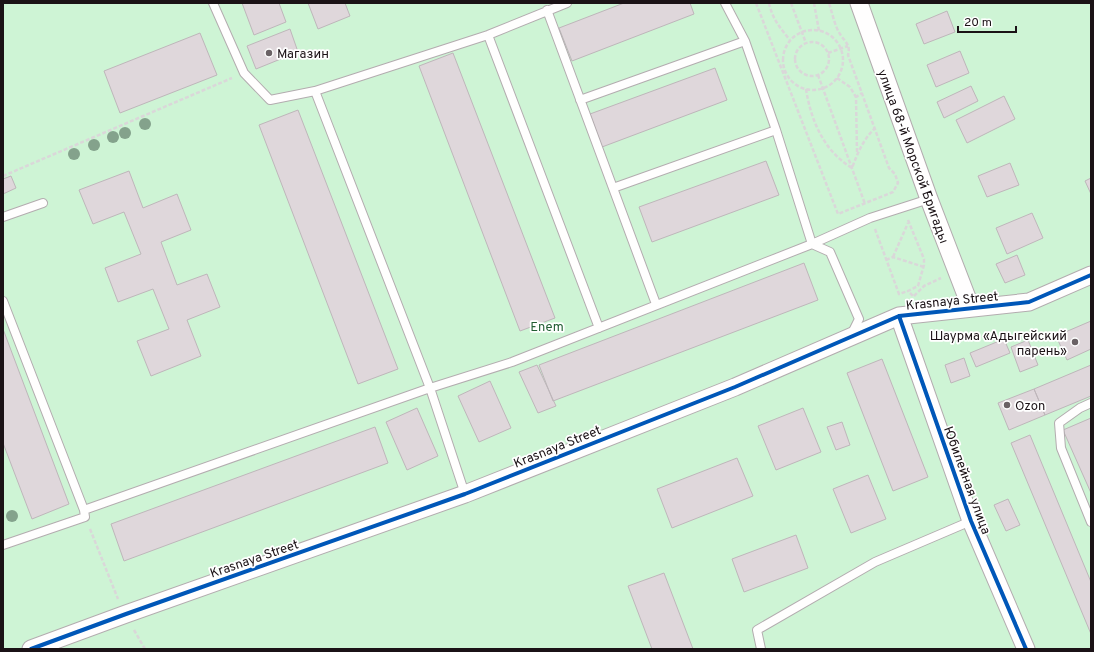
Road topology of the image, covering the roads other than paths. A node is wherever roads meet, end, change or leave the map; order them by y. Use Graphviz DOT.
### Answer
graph roads {
  1 [pos="213,3"];
  2 [pos="567,3"];
  3 [pos="725,3"];
  4 [pos="859,3"];
  5 [pos="547,10"];
  6 [pos="488,35"];
  7 [pos="745,41"];
  8 [pos="315,91"];
  9 [pos="580,100"];
  10 [pos="776,130"];
  11 [pos="613,188"];
  12 [pos="929,199"];
  13 [pos="43,203"];
  14 [pos="3,217"];
  15 [pos="812,244"];
  16 [pos="1091,275"];
  17 [pos="3,301"];
  18 [pos="656,304"];
  19 [pos="971,308"];
  20 [pos="899,316"];
  21 [pos="598,328"];
  22 [pos="849,338"];
  23 [pos="430,388"];
  24 [pos="1091,403"];
  25 [pos="465,494"];
  26 [pos="84,514"];
  27 [pos="971,521"];
  28 [pos="1091,522"];
  29 [pos="3,545"];
  30 [pos="31,649"];
  31 [pos="762,649"];
  32 [pos="1026,649"];
  1 -- 8 [label="lane"];
  2 -- 5 [label="lane"];
  3 -- 7 [label="lane"];
  4 -- 12 [label="street, улица 68-й Морской Бригады"];
  5 -- 6 [label="lane"];
  5 -- 9 [label="lane"];
  6 -- 8 [label="lane"];
  6 -- 21 [label="lane"];
  7 -- 9 [label="lane"];
  7 -- 10 [label="lane"];
  8 -- 23 [label="lane"];
  9 -- 11 [label="lane"];
  10 -- 11 [label="lane"];
  10 -- 15 [label="lane"];
  11 -- 18 [label="lane"];
  12 -- 15 [label="lane"];
  12 -- 19 [label="street, улица 68-й Морской Бригады"];
  13 -- 14 [label="lane"];
  15 -- 18 [label="lane"];
  15 -- 22 [label="lane"];
  16 -- 19 [label="street, Krasnaya Street"];
  17 -- 26 [label="lane"];
  18 -- 21 [label="lane"];
  19 -- 20 [label="street, Krasnaya Street"];
  20 -- 22 [label="street, Krasnaya Street"];
  20 -- 27 [label="street, Юбилейная улица"];
  21 -- 23 [label="lane"];
  22 -- 25 [label="street, Krasnaya Street"];
  23 -- 25 [label="lane"];
  23 -- 26 [label="lane"];
  24 -- 28 [label="lane"];
  25 -- 30 [label="street, Krasnaya Street"];
  26 -- 29 [label="lane"];
  27 -- 31 [label="lane"];
  27 -- 32 [label="street, Юбилейная улица"];
}
